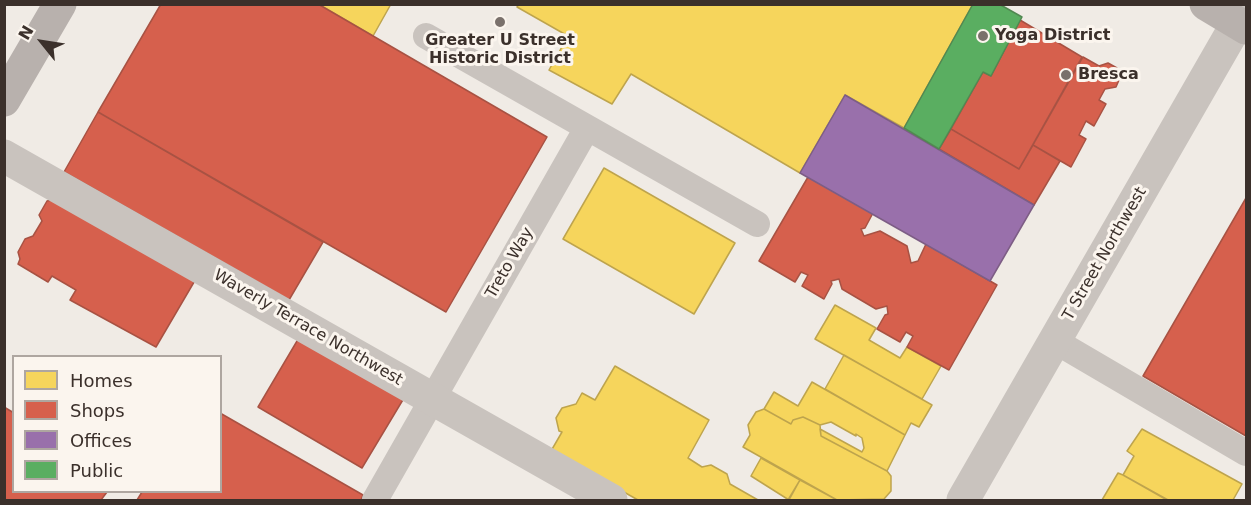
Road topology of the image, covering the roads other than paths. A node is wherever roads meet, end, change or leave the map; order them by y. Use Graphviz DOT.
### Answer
graph roads {
  1 [pos="60,4"];
  2 [pos="1206,4"];
  3 [pos="1244,20"];
  4 [pos="426,36"];
  5 [pos="4,100"];
  6 [pos="586,128"];
  7 [pos="4,156"];
  8 [pos="757,224"];
  9 [pos="1055,341"];
  10 [pos="432,399"];
  11 [pos="1246,453"];
  12 [pos="375,501"];
  13 [pos="611,501"];
  14 [pos="963,501"];
  1 -- 5 [label="main road"];
  2 -- 3 [label="main road"];
  3 -- 9 [label="street, T Street Northwest"];
  4 -- 6 [label="lane"];
  6 -- 8 [label="lane"];
  6 -- 10 [label="lane, Treto Way"];
  7 -- 10 [label="street, Waverly Terrace Northwest"];
  9 -- 11 [label="lane"];
  9 -- 14 [label="street, T Street Northwest"];
  10 -- 12 [label="lane, Treto Way"];
  10 -- 13 [label="street, Waverly Terrace Northwest"];
}
